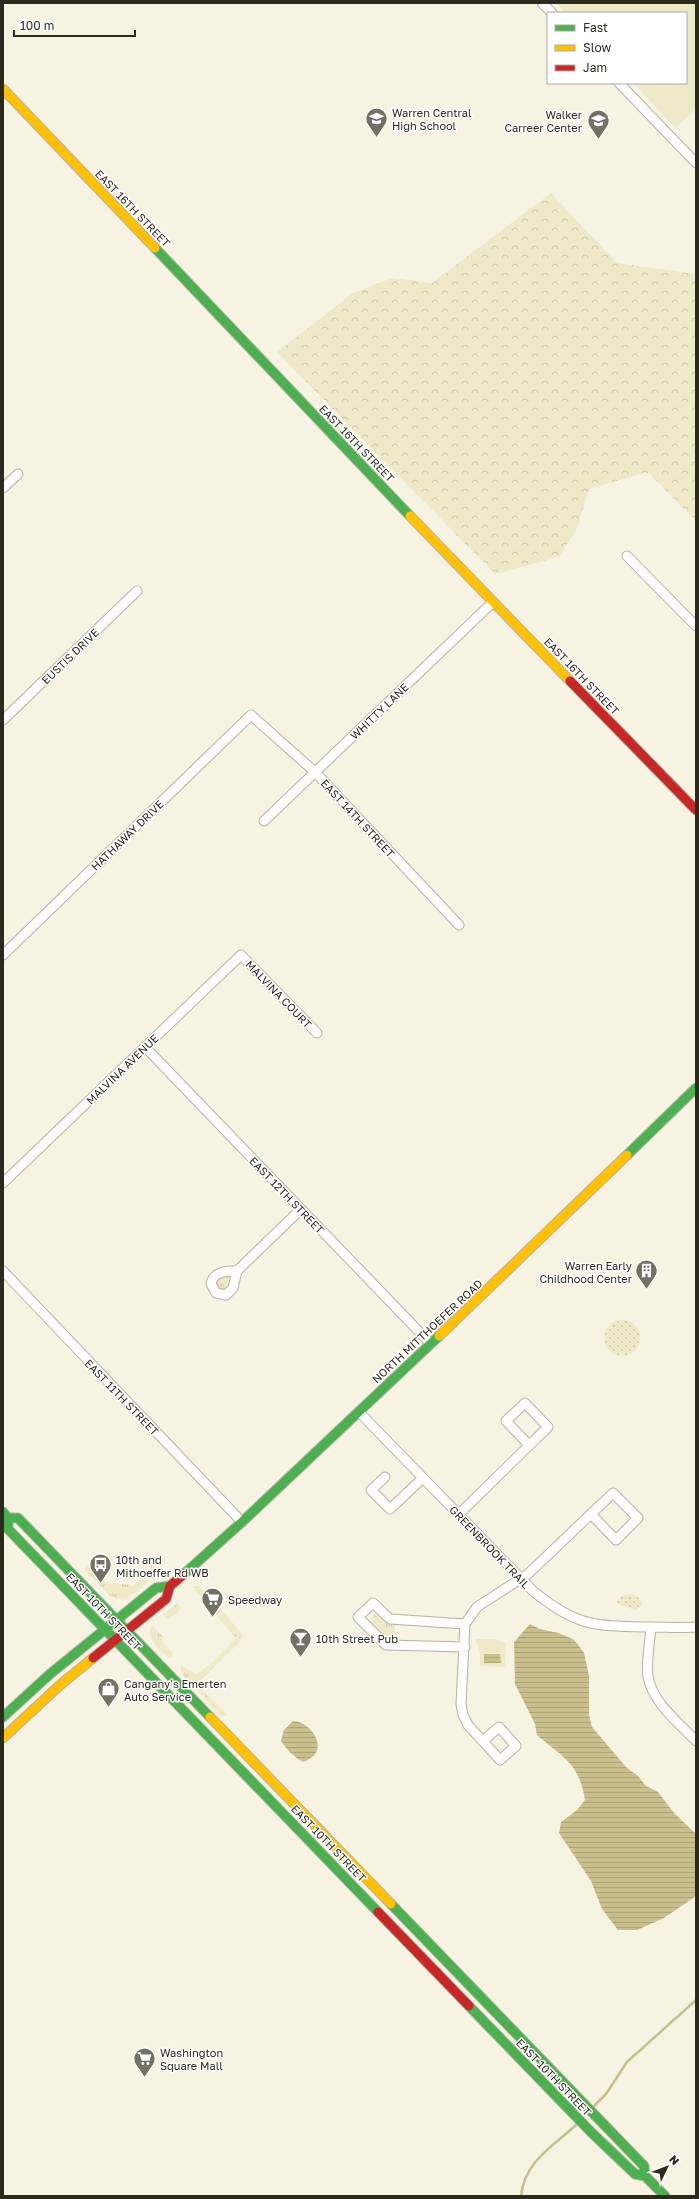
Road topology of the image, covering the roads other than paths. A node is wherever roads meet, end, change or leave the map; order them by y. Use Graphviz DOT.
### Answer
graph roads {
  1 [pos="542,3"];
  2 [pos="551,12"];
  3 [pos="620,84"];
  4 [pos="3,89"];
  5 [pos="696,163"];
  6 [pos="18,474"];
  7 [pos="3,488"];
  8 [pos="627,556"];
  9 [pos="137,591"];
  10 [pos="493,602"];
  11 [pos="696,626"];
  12 [pos="251,714"];
  13 [pos="3,720"];
  14 [pos="315,772"];
  15 [pos="696,810"];
  16 [pos="264,821"];
  17 [pos="459,925"];
  18 [pos="3,955"];
  19 [pos="242,955"];
  20 [pos="317,1033"];
  21 [pos="145,1047"];
  22 [pos="696,1088"];
  23 [pos="3,1183"];
  24 [pos="301,1209"];
  25 [pos="3,1271"];
  26 [pos="237,1271"];
  27 [pos="430,1343"];
  28 [pos="359,1412"];
  29 [pos="529,1445"];
  30 [pos="385,1477"];
  31 [pos="423,1478"];
  32 [pos="459,1514"];
  33 [pos="591,1514"];
  34 [pos="6,1515"];
  35 [pos="242,1522"];
  36 [pos="520,1578"];
  37 [pos="170,1586"];
  38 [pos="116,1620"];
  39 [pos="465,1624"];
  40 [pos="651,1627"];
  41 [pos="696,1627"];
  42 [pos="105,1629"];
  43 [pos="127,1631"];
  44 [pos="115,1640"];
  45 [pos="465,1647"];
  46 [pos="32,1691"];
  47 [pos="3,1717"];
  48 [pos="6,1735"];
  49 [pos="483,1741"];
  50 [pos="696,1741"];
  51 [pos="645,2176"];
  52 [pos="665,2196"];
  1 -- 2 [label="street"];
  3 -- 5 [label="street"];
  4 -- 10 [label="main road, EAST 16TH STREET"];
  6 -- 7 [label="street"];
  8 -- 11 [label="street"];
  9 -- 13 [label="street, EUSTIS DRIVE"];
  10 -- 14 [label="street, WHITTY LANE"];
  10 -- 15 [label="main road, EAST 16TH STREET"];
  12 -- 14 [label="street, EAST 14TH STREET"];
  12 -- 18 [label="street, HATHAWAY DRIVE"];
  14 -- 16 [label="street, WHITTY LANE"];
  14 -- 17 [label="street, EAST 14TH STREET"];
  19 -- 20 [label="street, MALVINA COURT"];
  19 -- 21 [label="street, MALVINA AVENUE"];
  21 -- 23 [label="street, MALVINA AVENUE"];
  21 -- 24 [label="street, EAST 12TH STREET"];
  22 -- 27 [label="main road, NORTH MITTHOEFER ROAD"];
  24 -- 26 [label="street"];
  24 -- 27 [label="street, EAST 12TH STREET"];
  25 -- 35 [label="street, EAST 11TH STREET"];
  27 -- 28 [label="main road, NORTH MITTHOEFER ROAD"];
  28 -- 31 [label="street, GREENBROOK TRAIL"];
  28 -- 35 [label="main road, NORTH MITTHOEFER ROAD"];
  29 -- 29 [label="street"];
  29 -- 32 [label="street"];
  30 -- 31 [label="street"];
  31 -- 32 [label="street, GREENBROOK TRAIL"];
  32 -- 36 [label="street, GREENBROOK TRAIL"];
  33 -- 33 [label="street"];
  33 -- 36 [label="street"];
  34 -- 38 [label="main road, EAST 10TH STREET"];
  34 -- 42 [label="main road, EAST 10TH STREET"];
  35 -- 37 [label="main road, NORTH MITTHOEFER ROAD"];
  36 -- 39 [label="street"];
  36 -- 40 [label="street, GREENBROOK TRAIL"];
  37 -- 38 [label="main road, NORTH MITTHOEFER ROAD"];
  37 -- 43 [label="main road, NORTH MITTHOEFER ROAD"];
  38 -- 42 [label="main road, NORTH MITTHOEFER ROAD"];
  38 -- 43 [label="main road, EAST 10TH STREET"];
  39 -- 45 [label="street"];
  39 -- 45 [label="street"];
  40 -- 41 [label="street, GREENBROOK TRAIL"];
  40 -- 50 [label="street"];
  42 -- 44 [label="main road, EAST 10TH STREET"];
  42 -- 46 [label="main road, NORTH MITTHOEFER ROAD"];
  43 -- 44 [label="main road, NORTH MITTHOEFER ROAD"];
  43 -- 51 [label="main road, EAST 10TH STREET"];
  44 -- 48 [label="main road, NORTH MITTHOEFER ROAD"];
  44 -- 51 [label="main road, EAST 10TH STREET"];
  45 -- 49 [label="street"];
  46 -- 47 [label="main road, NORTH MITTHOEFER ROAD"];
  46 -- 48 [label="main road"];
  51 -- 52 [label="main road, EAST 10TH STREET"];
}
